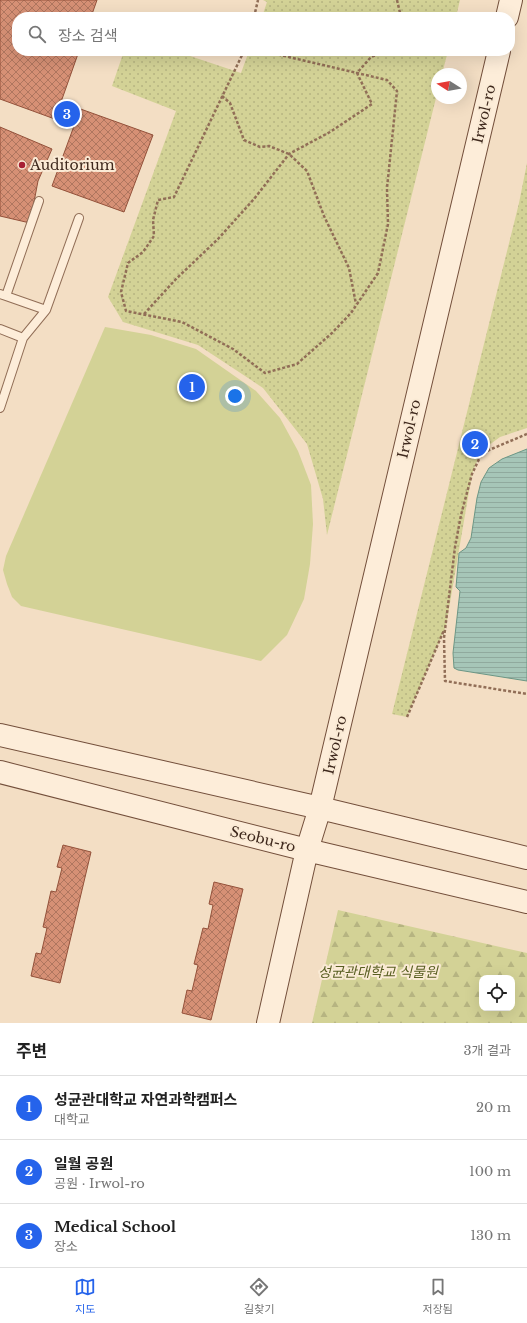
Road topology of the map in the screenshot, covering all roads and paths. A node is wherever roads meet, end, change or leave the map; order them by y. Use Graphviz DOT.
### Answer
graph roads {
  1 [pos="258,0"];
  2 [pos="397,0"];
  3 [pos="511,0"];
  4 [pos="255,12"];
  5 [pos="400,12"];
  6 [pos="508,12"];
  7 [pos="242,56"];
  8 [pos="284,56"];
  9 [pos="374,56"];
  10 [pos="498,56"];
  11 [pos="357,73"];
  12 [pos="222,96"];
  13 [pos="289,154"];
  14 [pos="39,201"];
  15 [pos="79,218"];
  16 [pos="3,295"];
  17 [pos="356,305"];
  18 [pos="46,310"];
  19 [pos="144,315"];
  20 [pos="0,329"];
  21 [pos="23,338"];
  22 [pos="0,408"];
  23 [pos="527,434"];
  24 [pos="446,626"];
  25 [pos="527,694"];
  26 [pos="407,717"];
  27 [pos="0,735"];
  28 [pos="0,772"];
  29 [pos="320,808"];
  30 [pos="307,850"];
  31 [pos="527,858"];
  32 [pos="527,902"];
  33 [pos="268,1023"];
  1 -- 4 [label="path"];
  2 -- 5 [label="path"];
  3 -- 6 [label="main road"];
  7 -- 12 [label="path"];
  8 -- 11 [label="path"];
  9 -- 11 [label="path"];
  10 -- 29 [label="main road, Irwol-ro"];
  11 -- 13 [label="path"];
  11 -- 17 [label="path"];
  12 -- 13 [label="path"];
  12 -- 19 [label="path"];
  13 -- 17 [label="path"];
  13 -- 19 [label="path"];
  14 -- 16 [label="lane"];
  15 -- 18 [label="lane"];
  16 -- 18 [label="lane"];
  17 -- 19 [label="path"];
  18 -- 21 [label="lane"];
  20 -- 21 [label="lane"];
  21 -- 22 [label="lane"];
  23 -- 24 [label="path"];
  24 -- 25 [label="path"];
  24 -- 26 [label="path"];
  27 -- 29 [label="main road"];
  28 -- 30 [label="main road, Seobu-ro"];
  29 -- 30 [label="main road, Irwol-ro"];
  29 -- 31 [label="main road"];
  30 -- 32 [label="main road, Seobu-ro"];
  30 -- 33 [label="main road, Irwol-ro"];
}
